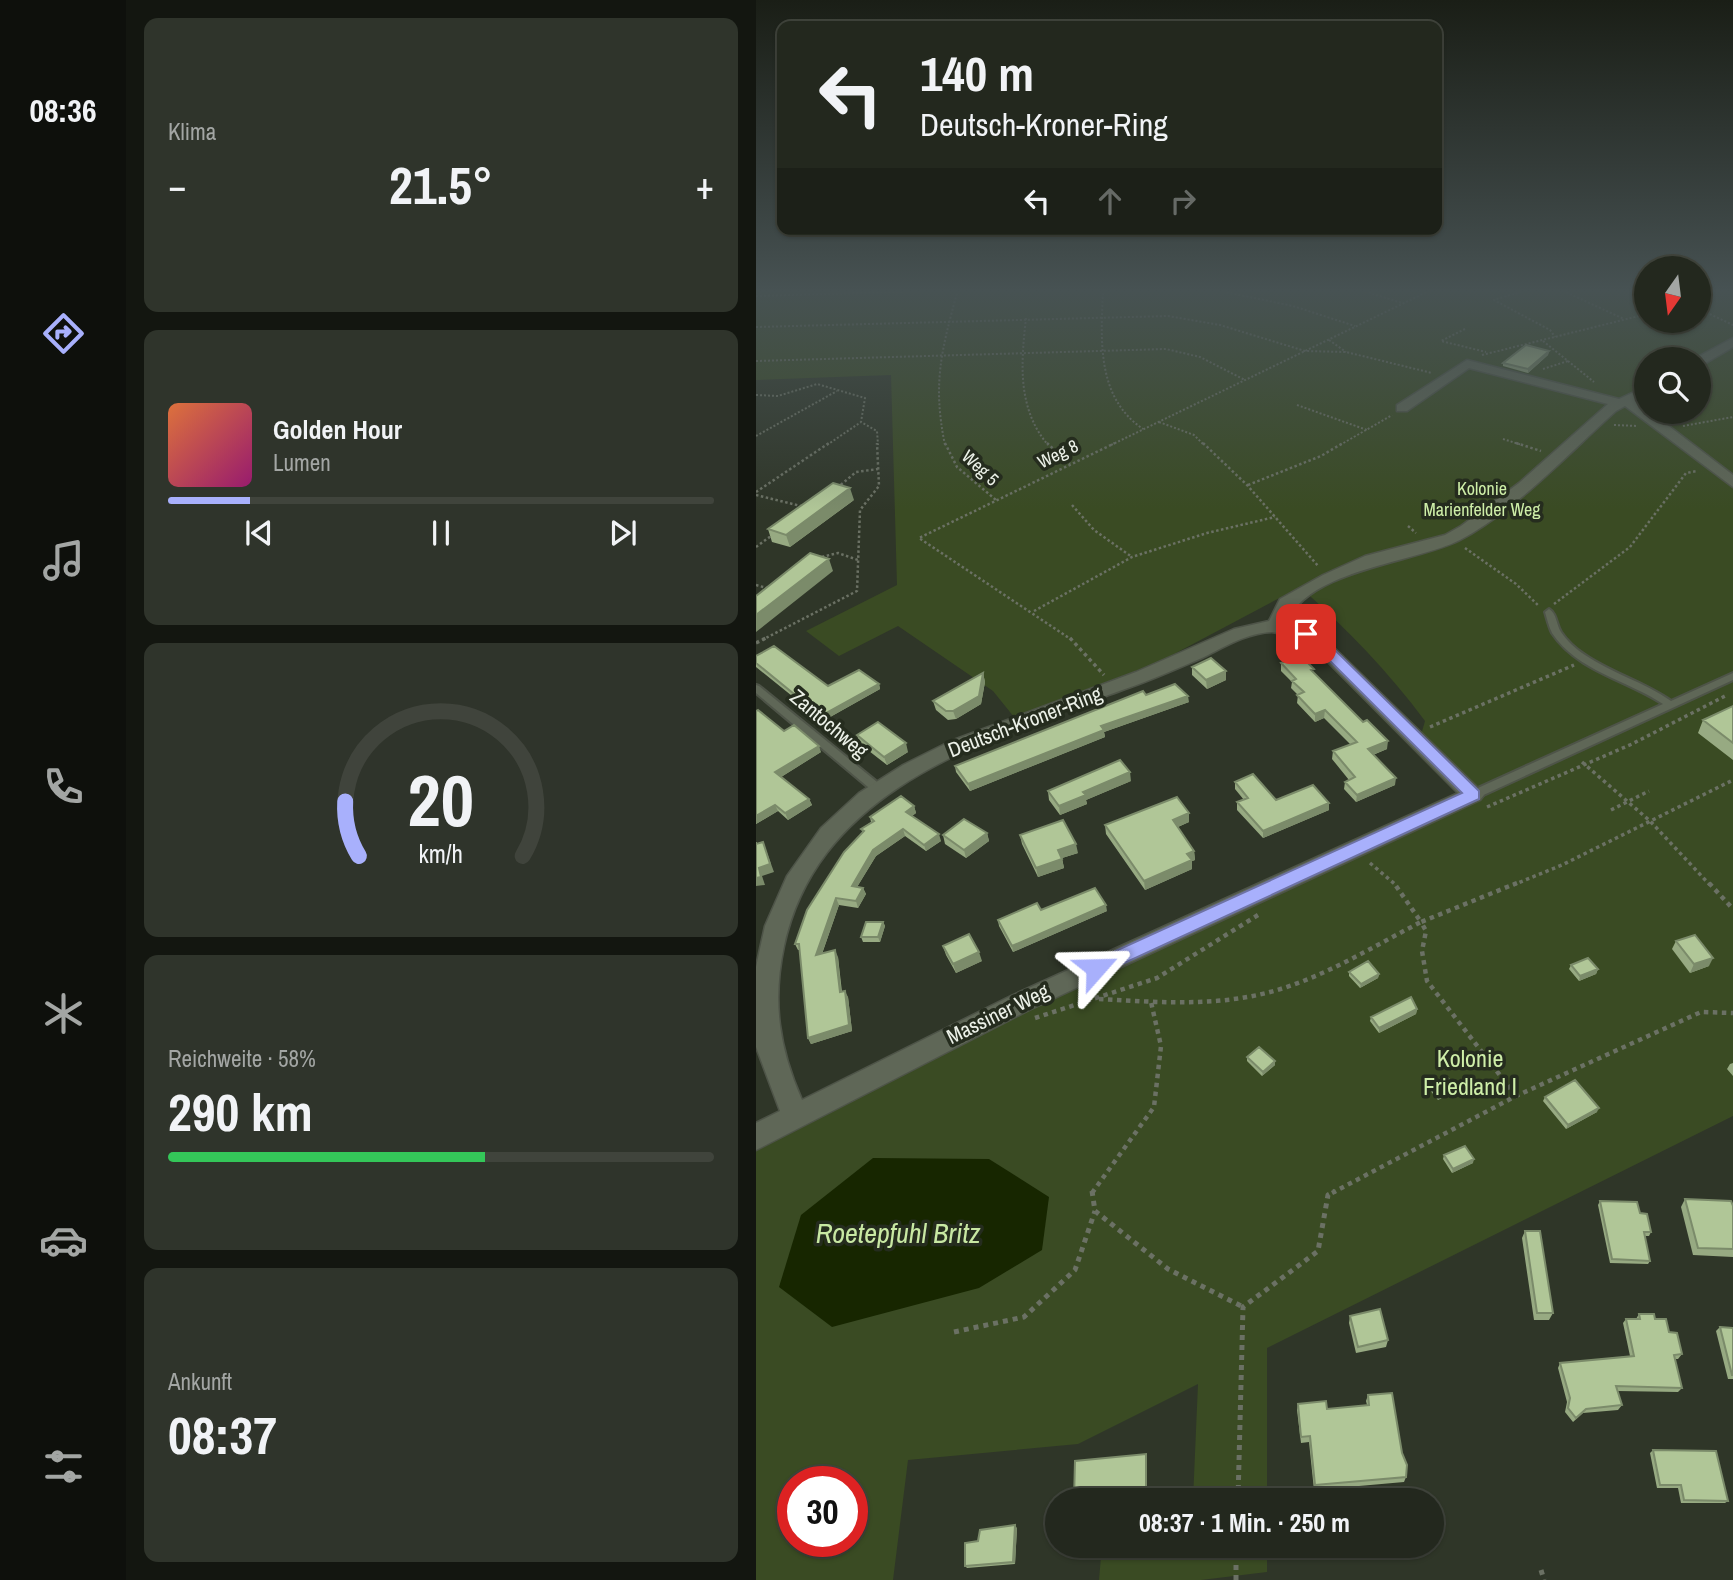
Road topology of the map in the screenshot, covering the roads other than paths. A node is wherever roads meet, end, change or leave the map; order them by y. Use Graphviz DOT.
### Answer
graph roads {
  1 [pos="1634,397"];
  2 [pos="1624,402"];
  3 [pos="1402,408"];
  4 [pos="1733,482"];
  5 [pos="1549,612"];
  6 [pos="1276,626"];
  7 [pos="1733,676"];
  8 [pos="756,688"];
  9 [pos="768,698"];
  10 [pos="756,704"];
  11 [pos="1669,704"];
  12 [pos="878,789"];
  13 [pos="1480,801"];
  14 [pos="794,1115"];
  15 [pos="756,1137"];
  1 -- 2 [label="street"];
  2 -- 3 [label="street"];
  2 -- 4 [label="street"];
  2 -- 6 [label="street"];
  5 -- 11 [label="lane"];
  6 -- 12 [label="street, Deutsch-Kroner-Ring"];
  6 -- 13 [label="street, Deutsch-Kroner-Ring"];
  7 -- 11 [label="lane"];
  8 -- 9 [label="lane, Zantochweg"];
  9 -- 10 [label="lane"];
  9 -- 12 [label="lane, Zantochweg"];
  11 -- 13 [label="lane"];
  12 -- 14 [label="street, Deutsch-Kroner-Ring"];
  13 -- 14 [label="street, Massiner Weg"];
  14 -- 15 [label="street, Massiner Weg"];
}
